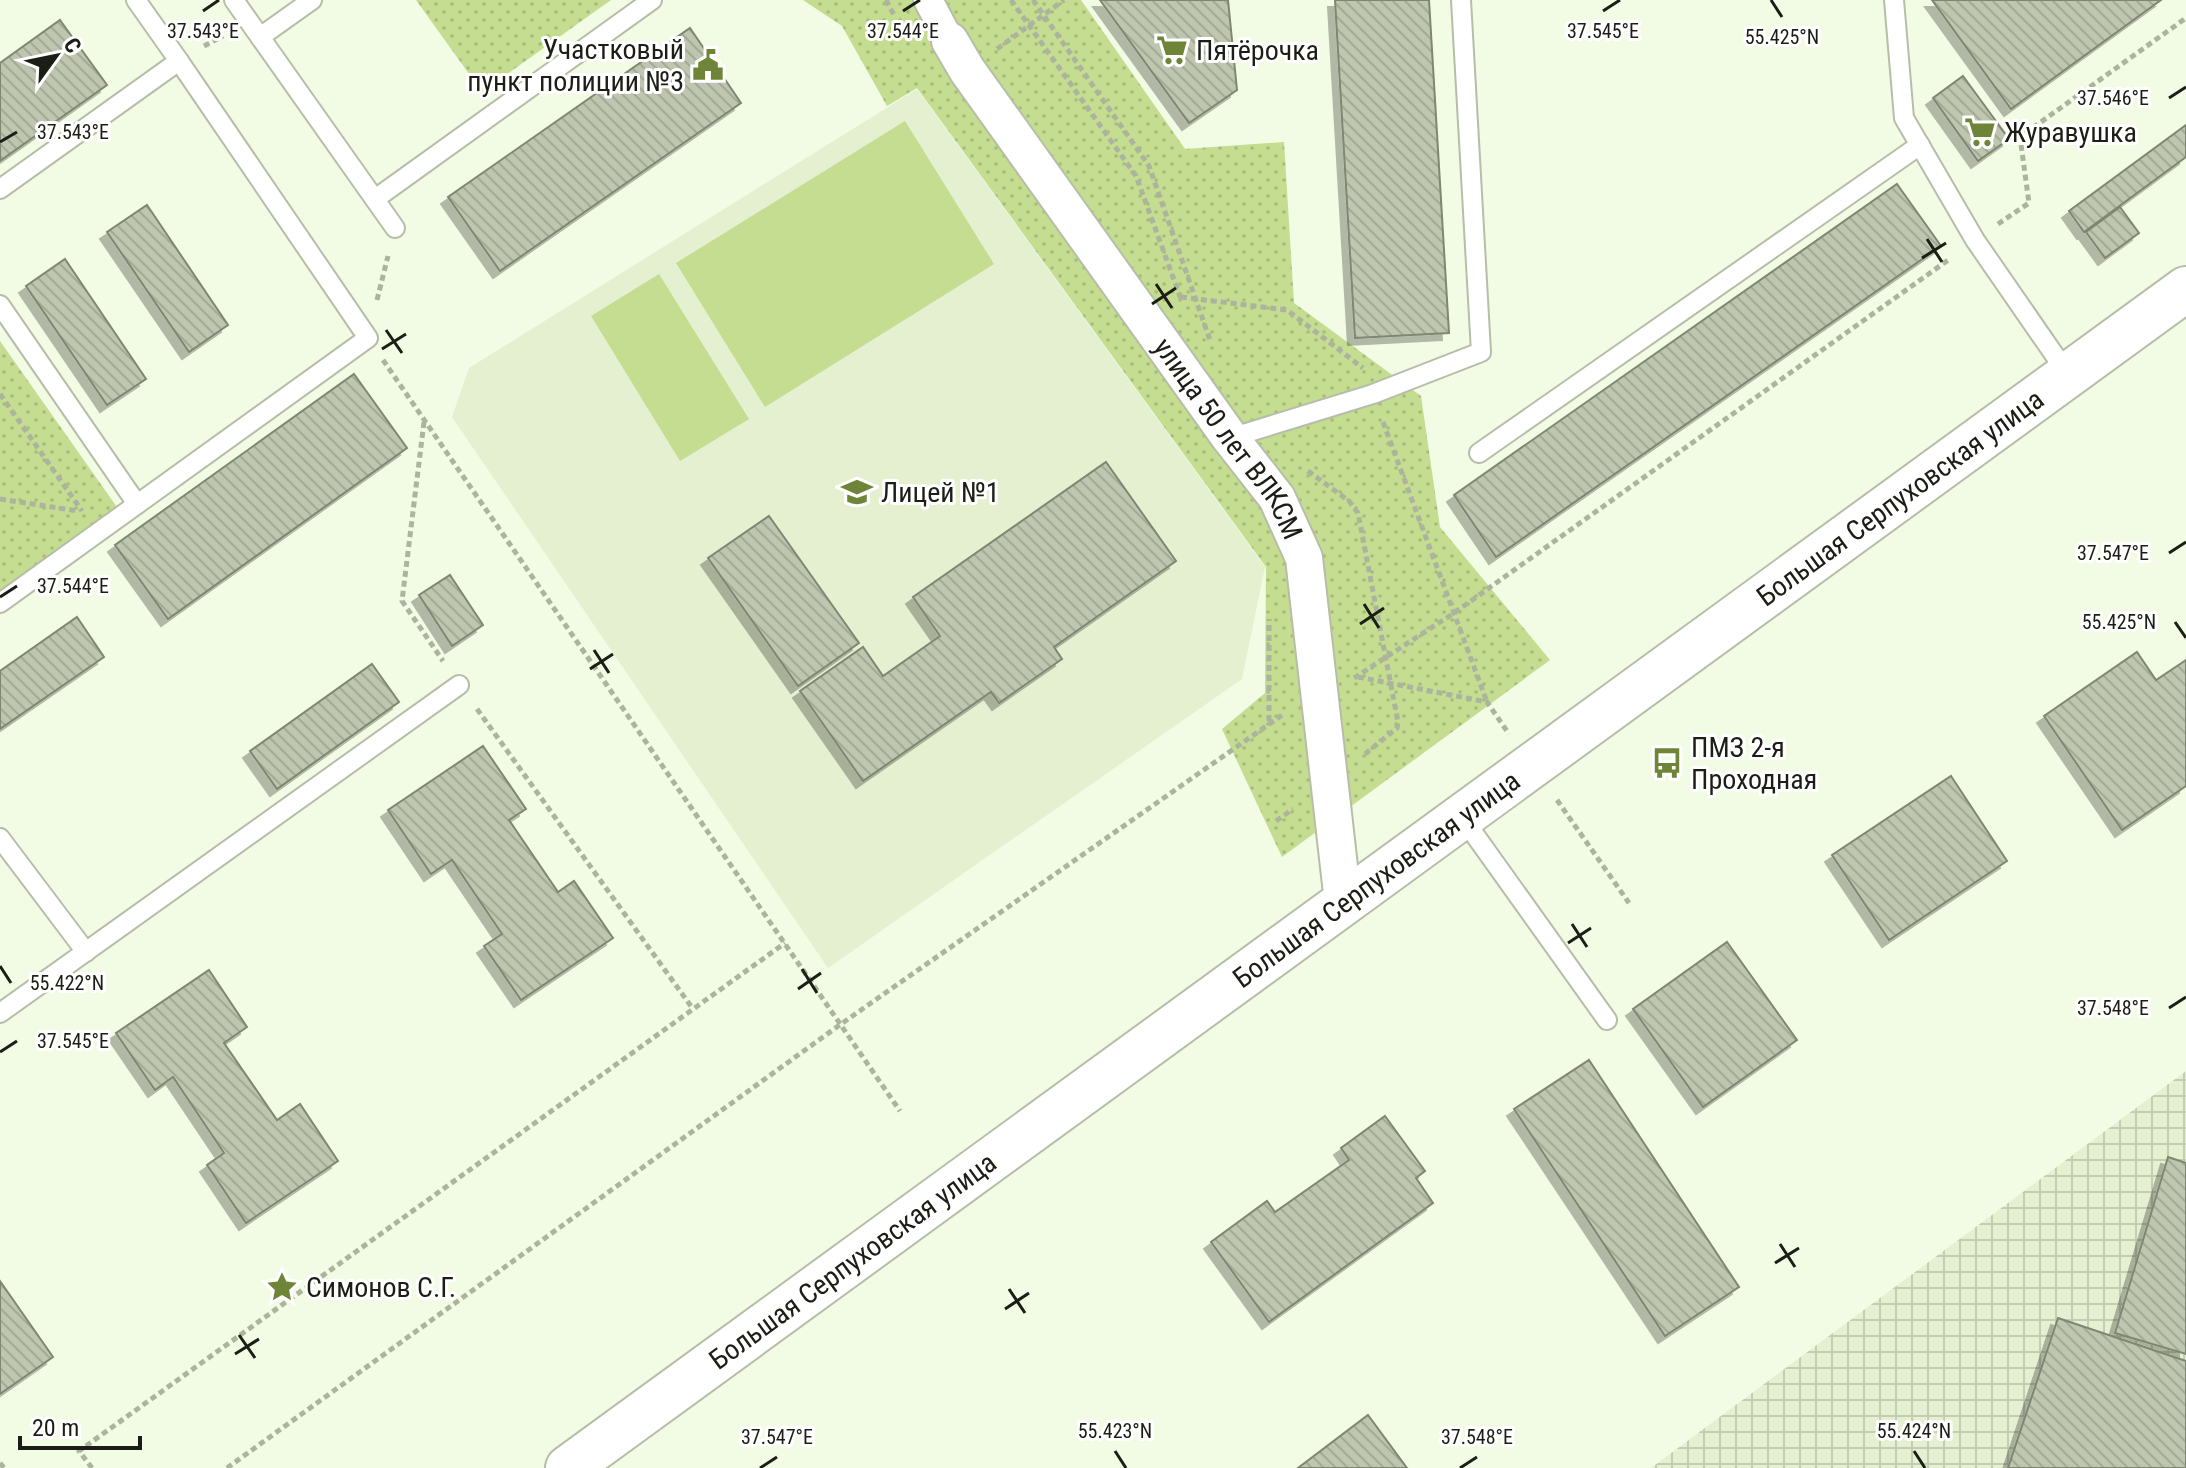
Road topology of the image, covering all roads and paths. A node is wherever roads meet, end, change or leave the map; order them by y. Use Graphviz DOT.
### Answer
graph roads {
  1 [pos="136,0"];
  2 [pos="234,0"];
  3 [pos="312,0"];
  4 [pos="652,0"];
  5 [pos="886,0"];
  6 [pos="928,0"];
  7 [pos="1011,0"];
  8 [pos="1461,0"];
  9 [pos="1894,0"];
  10 [pos="2186,18"];
  11 [pos="901,26"];
  12 [pos="260,37"];
  13 [pos="950,41"];
  14 [pos="179,61"];
  15 [pos="1920,145"];
  16 [pos="0,189"];
  17 [pos="375,199"];
  18 [pos="395,228"];
  19 [pos="1975,240"];
  20 [pos="2186,289"];
  21 [pos="0,305"];
  22 [pos="368,338"];
  23 [pos="2069,376"];
  24 [pos="0,394"];
  25 [pos="1373,394"];
  26 [pos="425,421"];
  27 [pos="1230,438"];
  28 [pos="1479,453"];
  29 [pos="0,499"];
  30 [pos="137,504"];
  31 [pos="82,512"];
  32 [pos="119,517"];
  33 [pos="71,520"];
  34 [pos="0,603"];
  35 [pos="1269,603"];
  36 [pos="1454,613"];
  37 [pos="459,685"];
  38 [pos="1321,695"];
  39 [pos="1487,702"];
  40 [pos="1269,722"];
  41 [pos="1462,817"];
  42 [pos="0,838"];
  43 [pos="1343,902"];
  44 [pos="785,943"];
  45 [pos="86,952"];
  46 [pos="693,1010"];
  47 [pos="0,1013"];
  48 [pos="1607,1020"];
  49 [pos="841,1024"];
  50 [pos="900,1111"];
  51 [pos="0,1463"];
  52 [pos="4,1468"];
  53 [pos="92,1468"];
  54 [pos="227,1468"];
  55 [pos="568,1468"];
  1 -- 14 [label="lane"];
  2 -- 12 [label="lane"];
  3 -- 12 [label="lane"];
  4 -- 17 [label="lane"];
  5 -- 11 [label="path"];
  6 -- 13 [label="street"];
  7 -- 25 [label="path"];
  8 -- 25 [label="lane"];
  9 -- 15 [label="lane"];
  10 -- 19 [label="path"];
  12 -- 14 [label="path"];
  12 -- 17 [label="lane"];
  13 -- 27 [label="street, улица 50 лет ВЛКСМ"];
  14 -- 16 [label="lane"];
  14 -- 22 [label="lane"];
  15 -- 19 [label="lane"];
  15 -- 28 [label="lane"];
  17 -- 18 [label="lane"];
  18 -- 22 [label="path"];
  19 -- 23 [label="lane"];
  19 -- 36 [label="path"];
  20 -- 23 [label="main road, Большая Серпуховская улица"];
  21 -- 30 [label="lane"];
  22 -- 26 [label="path"];
  22 -- 30 [label="lane"];
  23 -- 41 [label="main road, Большая Серпуховская улица"];
  24 -- 31 [label="path"];
  25 -- 27 [label="lane"];
  25 -- 36 [label="path"];
  26 -- 37 [label="path"];
  26 -- 44 [label="path"];
  27 -- 38 [label="street, улица 50 лет ВЛКСМ"];
  29 -- 31 [label="path"];
  30 -- 32 [label="lane"];
  31 -- 32 [label="path"];
  31 -- 33 [label="path"];
  32 -- 34 [label="lane"];
  35 -- 40 [label="path"];
  36 -- 38 [label="path"];
  36 -- 39 [label="path"];
  37 -- 45 [label="lane"];
  37 -- 46 [label="path"];
  38 -- 40 [label="path"];
  38 -- 43 [label="street, улица 50 лет ВЛКСМ"];
  40 -- 49 [label="path"];
  41 -- 43 [label="main road, Большая Серпуховская улица"];
  41 -- 48 [label="lane"];
  42 -- 45 [label="lane"];
  43 -- 55 [label="main road, Большая Серпуховская улица"];
  44 -- 46 [label="path"];
  44 -- 49 [label="path"];
  45 -- 47 [label="lane"];
  46 -- 53 [label="path"];
  49 -- 50 [label="path"];
  49 -- 54 [label="path"];
  51 -- 52 [label="path"];
}
